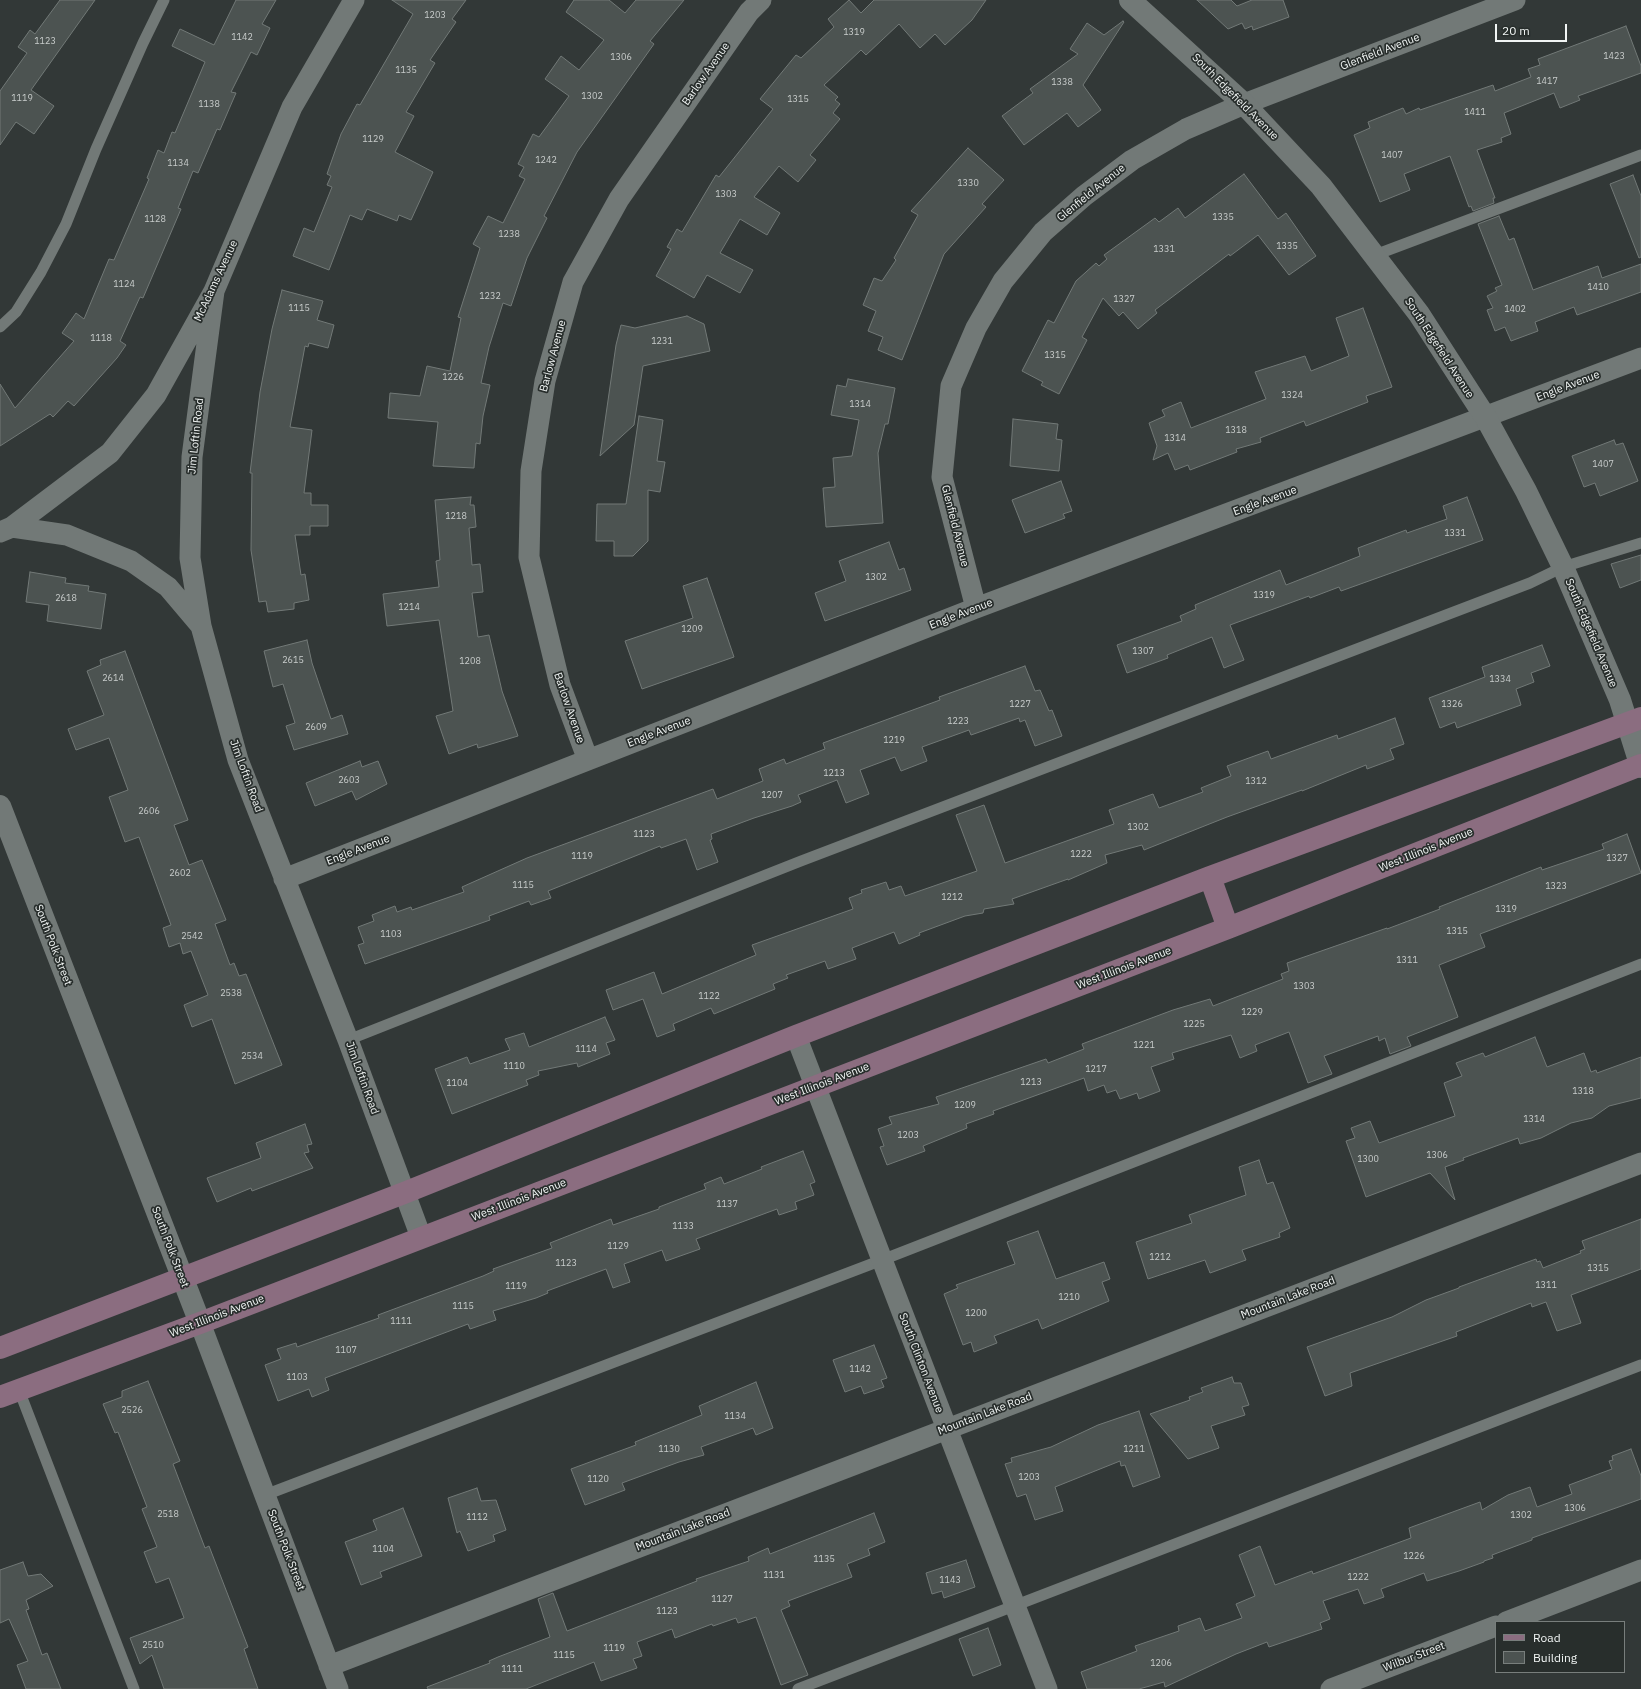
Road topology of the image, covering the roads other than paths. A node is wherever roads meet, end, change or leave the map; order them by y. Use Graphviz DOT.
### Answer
graph roads {
  1 [pos="164,0"];
  2 [pos="354,0"];
  3 [pos="761,0"];
  4 [pos="1130,0"];
  5 [pos="1515,0"];
  6 [pos="1244,104"];
  7 [pos="1641,155"];
  8 [pos="1375,255"];
  9 [pos="214,291"];
  10 [pos="0,327"];
  11 [pos="1641,358"];
  12 [pos="1486,418"];
  13 [pos="6,529"];
  14 [pos="1641,543"];
  15 [pos="1563,567"];
  16 [pos="976,608"];
  17 [pos="201,626"];
  18 [pos="1634,721"];
  19 [pos="588,760"];
  20 [pos="1641,766"];
  21 [pos="0,806"];
  22 [pos="1210,877"];
  23 [pos="284,879"];
  24 [pos="1228,928"];
  25 [pos="1641,964"];
  26 [pos="796,1036"];
  27 [pos="348,1040"];
  28 [pos="815,1087"];
  29 [pos="1641,1163"];
  30 [pos="404,1193"];
  31 [pos="421,1237"];
  32 [pos="882,1260"];
  33 [pos="182,1277"];
  34 [pos="200,1323"];
  35 [pos="0,1348"];
  36 [pos="1641,1365"];
  37 [pos="9,1393"];
  38 [pos="946,1429"];
  39 [pos="265,1495"];
  40 [pos="1641,1570"];
  41 [pos="1015,1606"];
  42 [pos="1509,1621"];
  43 [pos="1495,1626"];
  44 [pos="330,1666"];
  45 [pos="134,1689"];
  46 [pos="338,1689"];
  47 [pos="798,1689"];
  48 [pos="1047,1689"];
  49 [pos="1332,1689"];
  1 -- 10 [label="lane"];
  2 -- 9 [label="street, McAdams Avenue"];
  3 -- 19 [label="street, Barlow Avenue"];
  4 -- 6 [label="street, South Edgefield Avenue"];
  5 -- 6 [label="street, Glenfield Avenue"];
  6 -- 8 [label="street, South Edgefield Avenue"];
  6 -- 16 [label="street, Glenfield Avenue"];
  7 -- 8 [label="lane"];
  8 -- 12 [label="street, South Edgefield Avenue"];
  9 -- 13 [label="street, McAdams Avenue"];
  9 -- 17 [label="street, Jim Loftin Road"];
  11 -- 12 [label="street, Engle Avenue"];
  12 -- 15 [label="street, South Edgefield Avenue"];
  12 -- 16 [label="street, Engle Avenue"];
  13 -- 17 [label="street"];
  14 -- 15 [label="lane"];
  15 -- 18 [label="street, South Edgefield Avenue"];
  15 -- 27 [label="lane"];
  16 -- 19 [label="street, Engle Avenue"];
  17 -- 23 [label="street, Jim Loftin Road"];
  18 -- 20 [label="street, South Edgefield Avenue"];
  18 -- 22 [label="main road"];
  19 -- 23 [label="street, Engle Avenue"];
  20 -- 24 [label="main road, West Illinois Avenue"];
  21 -- 33 [label="street, South Polk Street"];
  22 -- 24 [label="main road"];
  22 -- 26 [label="main road"];
  23 -- 27 [label="street, Jim Loftin Road"];
  24 -- 28 [label="main road, West Illinois Avenue"];
  25 -- 32 [label="lane"];
  26 -- 28 [label="street, South Clinton Avenue"];
  26 -- 30 [label="main road"];
  27 -- 30 [label="street, Jim Loftin Road"];
  28 -- 31 [label="main road, West Illinois Avenue"];
  28 -- 32 [label="street, South Clinton Avenue"];
  29 -- 38 [label="street, Mountain Lake Road"];
  30 -- 31 [label="street, Jim Loftin Road"];
  30 -- 33 [label="main road"];
  31 -- 34 [label="main road, West Illinois Avenue"];
  32 -- 38 [label="street, South Clinton Avenue"];
  32 -- 39 [label="lane"];
  33 -- 34 [label="street, South Polk Street"];
  33 -- 35 [label="main road"];
  34 -- 37 [label="main road, West Illinois Avenue"];
  34 -- 39 [label="street, South Polk Street"];
  36 -- 41 [label="lane"];
  37 -- 45 [label="lane"];
  38 -- 41 [label="street, South Clinton Avenue"];
  38 -- 44 [label="street, Mountain Lake Road"];
  39 -- 44 [label="street, South Polk Street"];
  40 -- 42 [label="street"];
  41 -- 47 [label="lane"];
  41 -- 48 [label="street, South Clinton Avenue"];
  43 -- 49 [label="street, Wilbur Street"];
  44 -- 46 [label="street, South Polk Street"];
}
